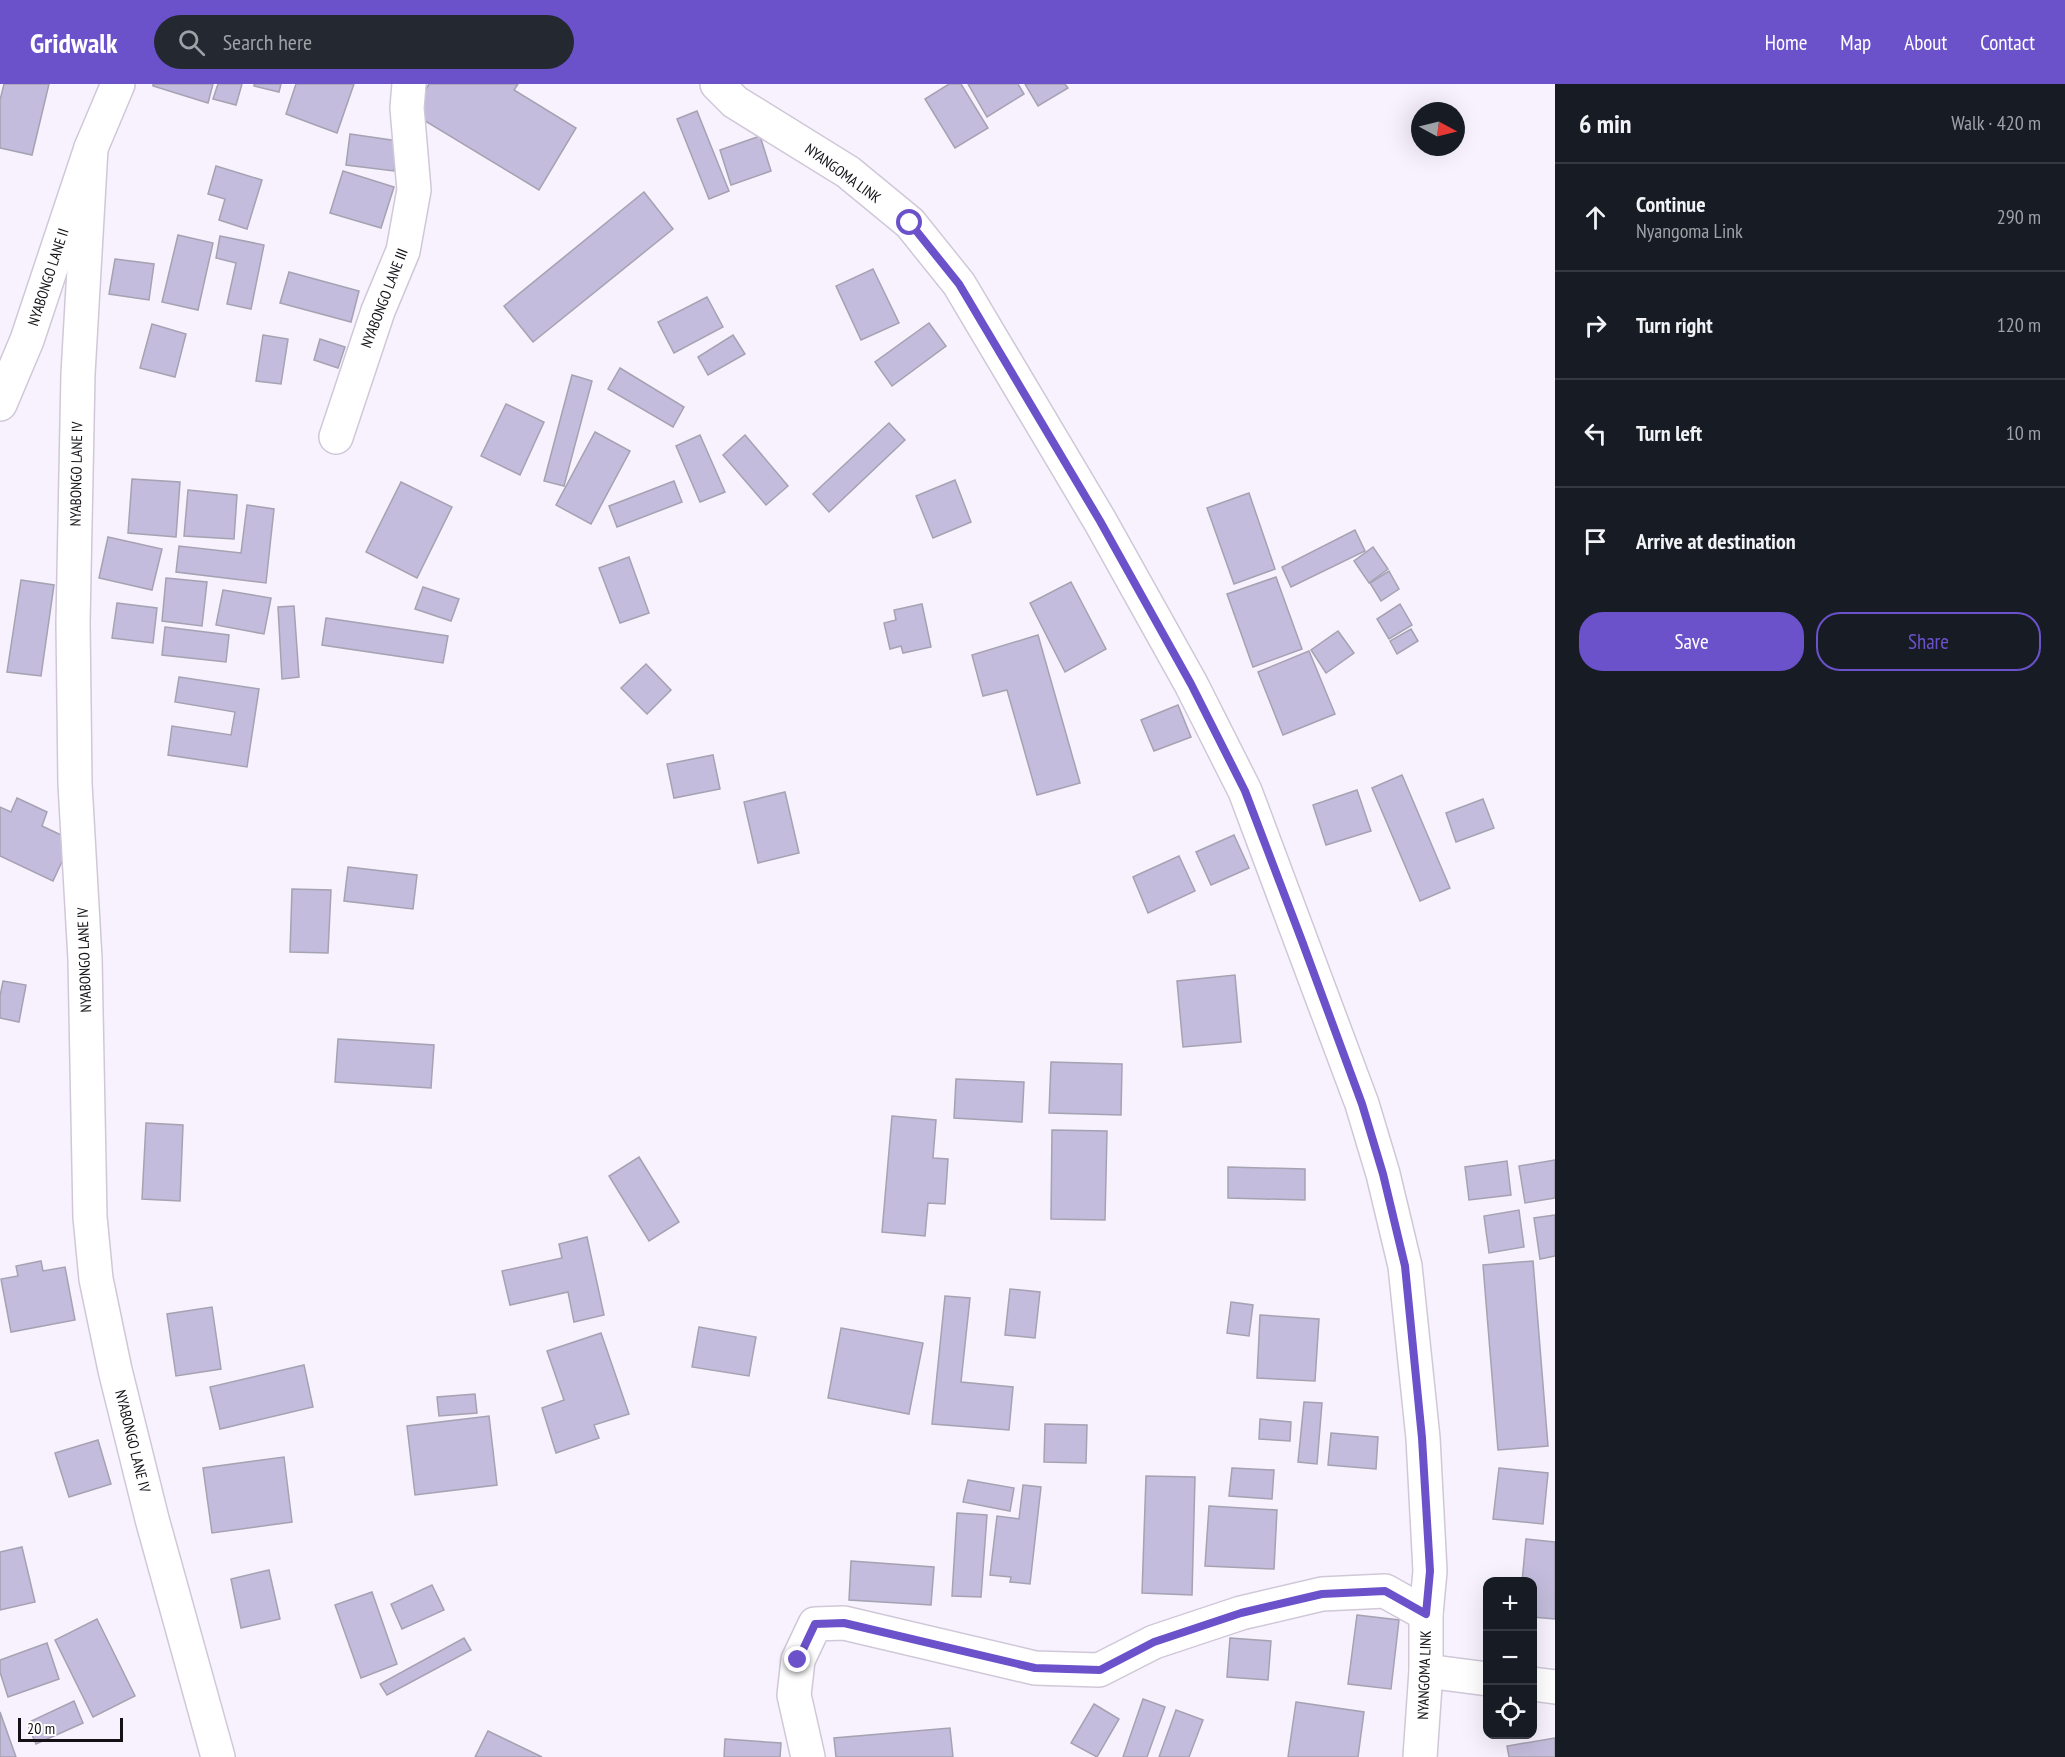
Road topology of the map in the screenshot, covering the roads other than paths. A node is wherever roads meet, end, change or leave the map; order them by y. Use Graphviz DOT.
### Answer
graph roads {
  1 [pos="118,84"];
  2 [pos="409,84"];
  3 [pos="717,84"];
  4 [pos="91,148"];
  5 [pos="0,404"];
  6 [pos="336,437"];
  7 [pos="1426,1614"];
  8 [pos="1426,1671"];
  9 [pos="1483,1678"];
  10 [pos="1537,1685"];
  11 [pos="1555,1687"];
  12 [pos="218,1757"];
  13 [pos="808,1757"];
  14 [pos="1420,1757"];
  1 -- 4 [label="street, NYABONGO LANE II"];
  2 -- 6 [label="street, NYABONGO LANE III"];
  3 -- 7 [label="street, NYANGOMA LINK"];
  4 -- 5 [label="street, NYABONGO LANE II"];
  4 -- 12 [label="street, NYABONGO LANE IV"];
  7 -- 8 [label="street, NYANGOMA LINK"];
  7 -- 13 [label="street"];
  8 -- 9 [label="street"];
  8 -- 14 [label="street, NYANGOMA LINK"];
  10 -- 11 [label="street"];
}
